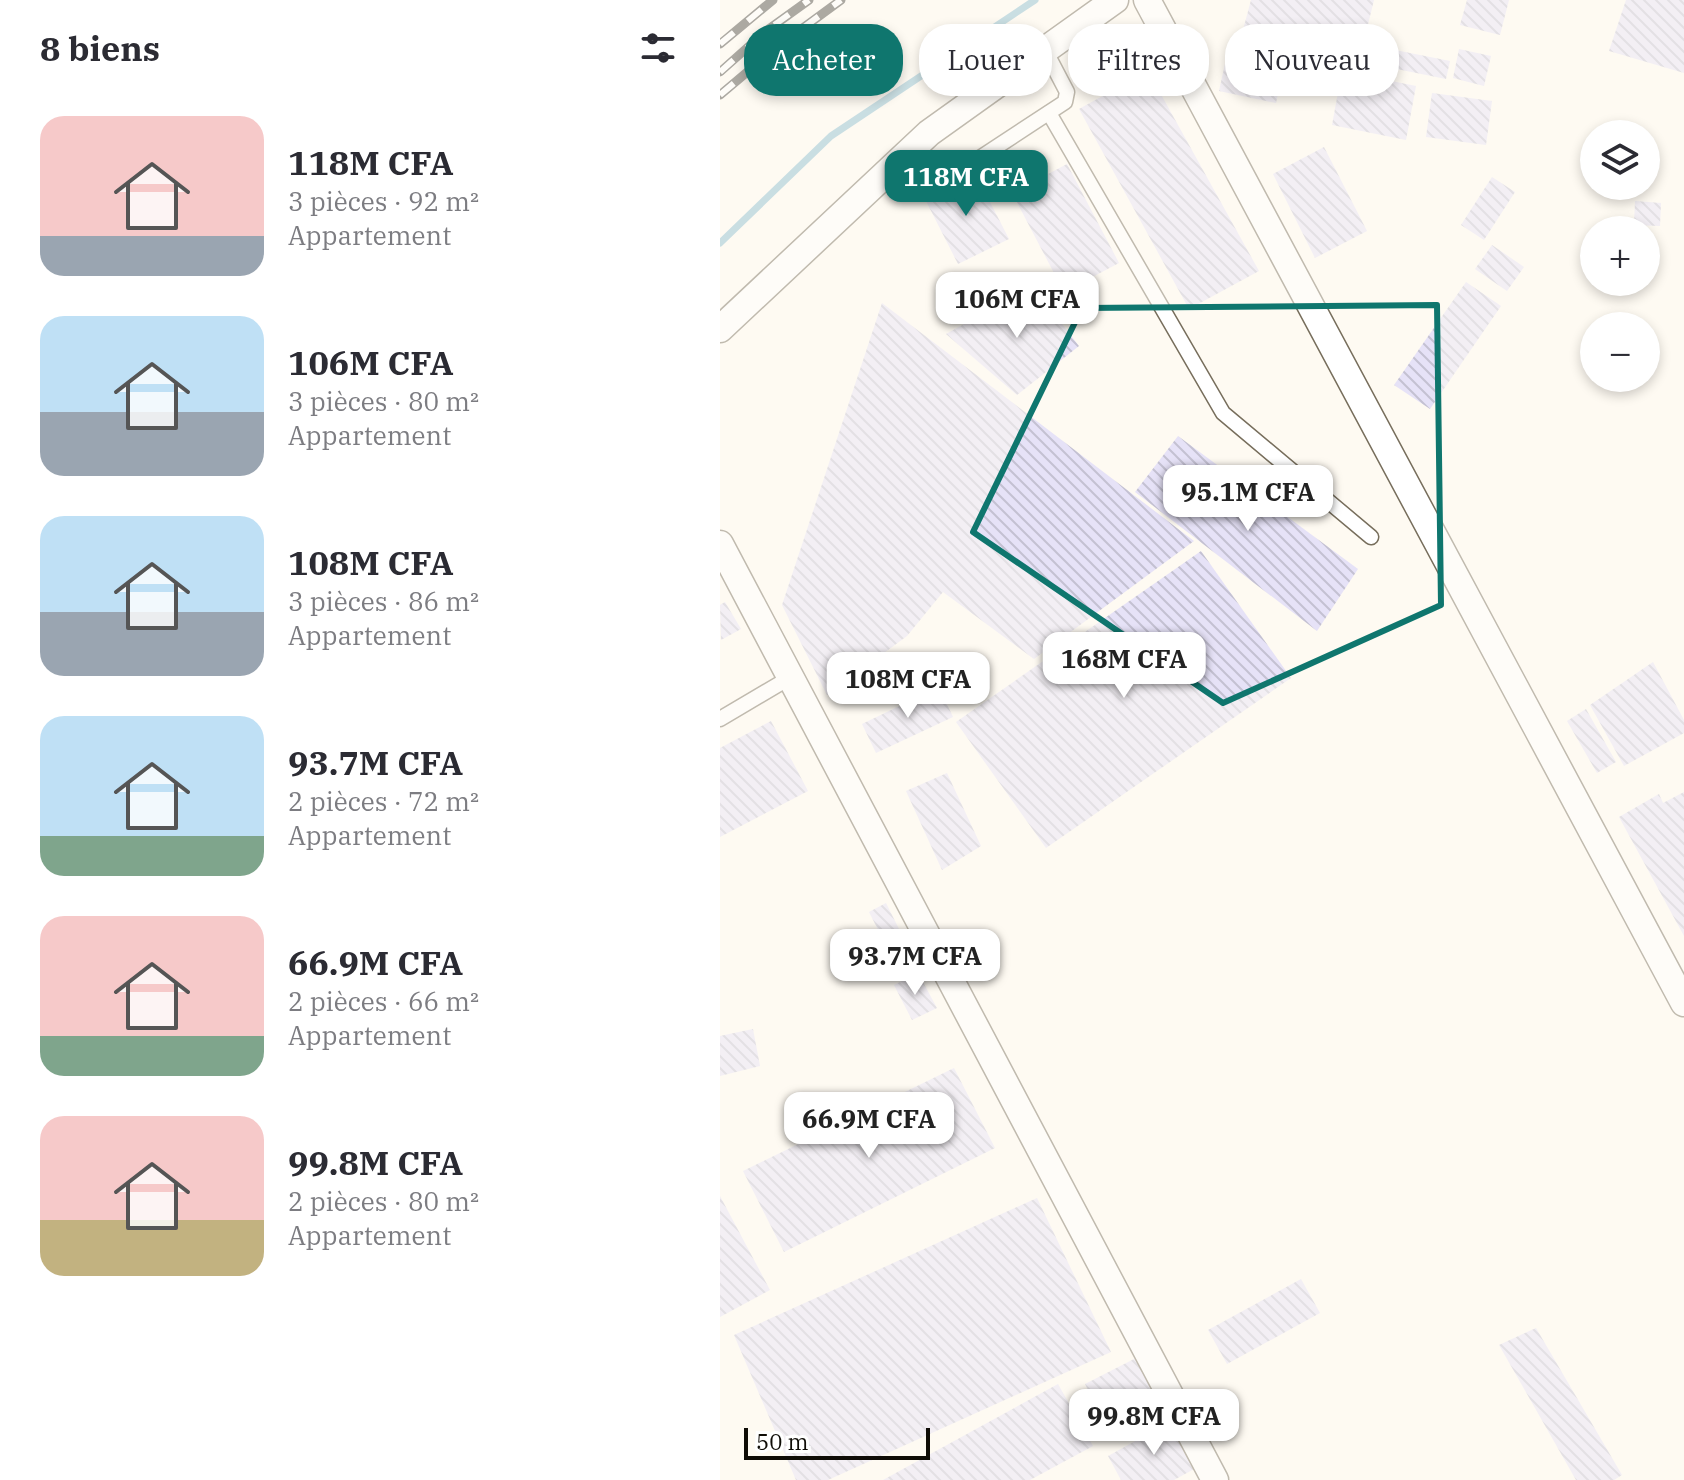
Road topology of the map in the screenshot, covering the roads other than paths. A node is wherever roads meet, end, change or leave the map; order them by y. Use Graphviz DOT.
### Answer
graph roads {
  1 [pos="1115,0"];
  2 [pos="1147,0"];
  3 [pos="1052,45"];
  4 [pos="1052,63"];
  5 [pos="981,96"];
  6 [pos="1049,113"];
  7 [pos="969,165"];
  8 [pos="720,329"];
  9 [pos="1371,537"];
  10 [pos="720,544"];
  11 [pos="791,677"];
  12 [pos="720,719"];
  13 [pos="1684,1003"];
  14 [pos="1215,1480"];
  1 -- 3 [label="street"];
  2 -- 13 [label="street"];
  4 -- 6 [label="lane"];
  5 -- 8 [label="street"];
  6 -- 7 [label="lane"];
  6 -- 9 [label="lane"];
  10 -- 11 [label="street"];
  11 -- 12 [label="lane"];
  11 -- 14 [label="street"];
}
